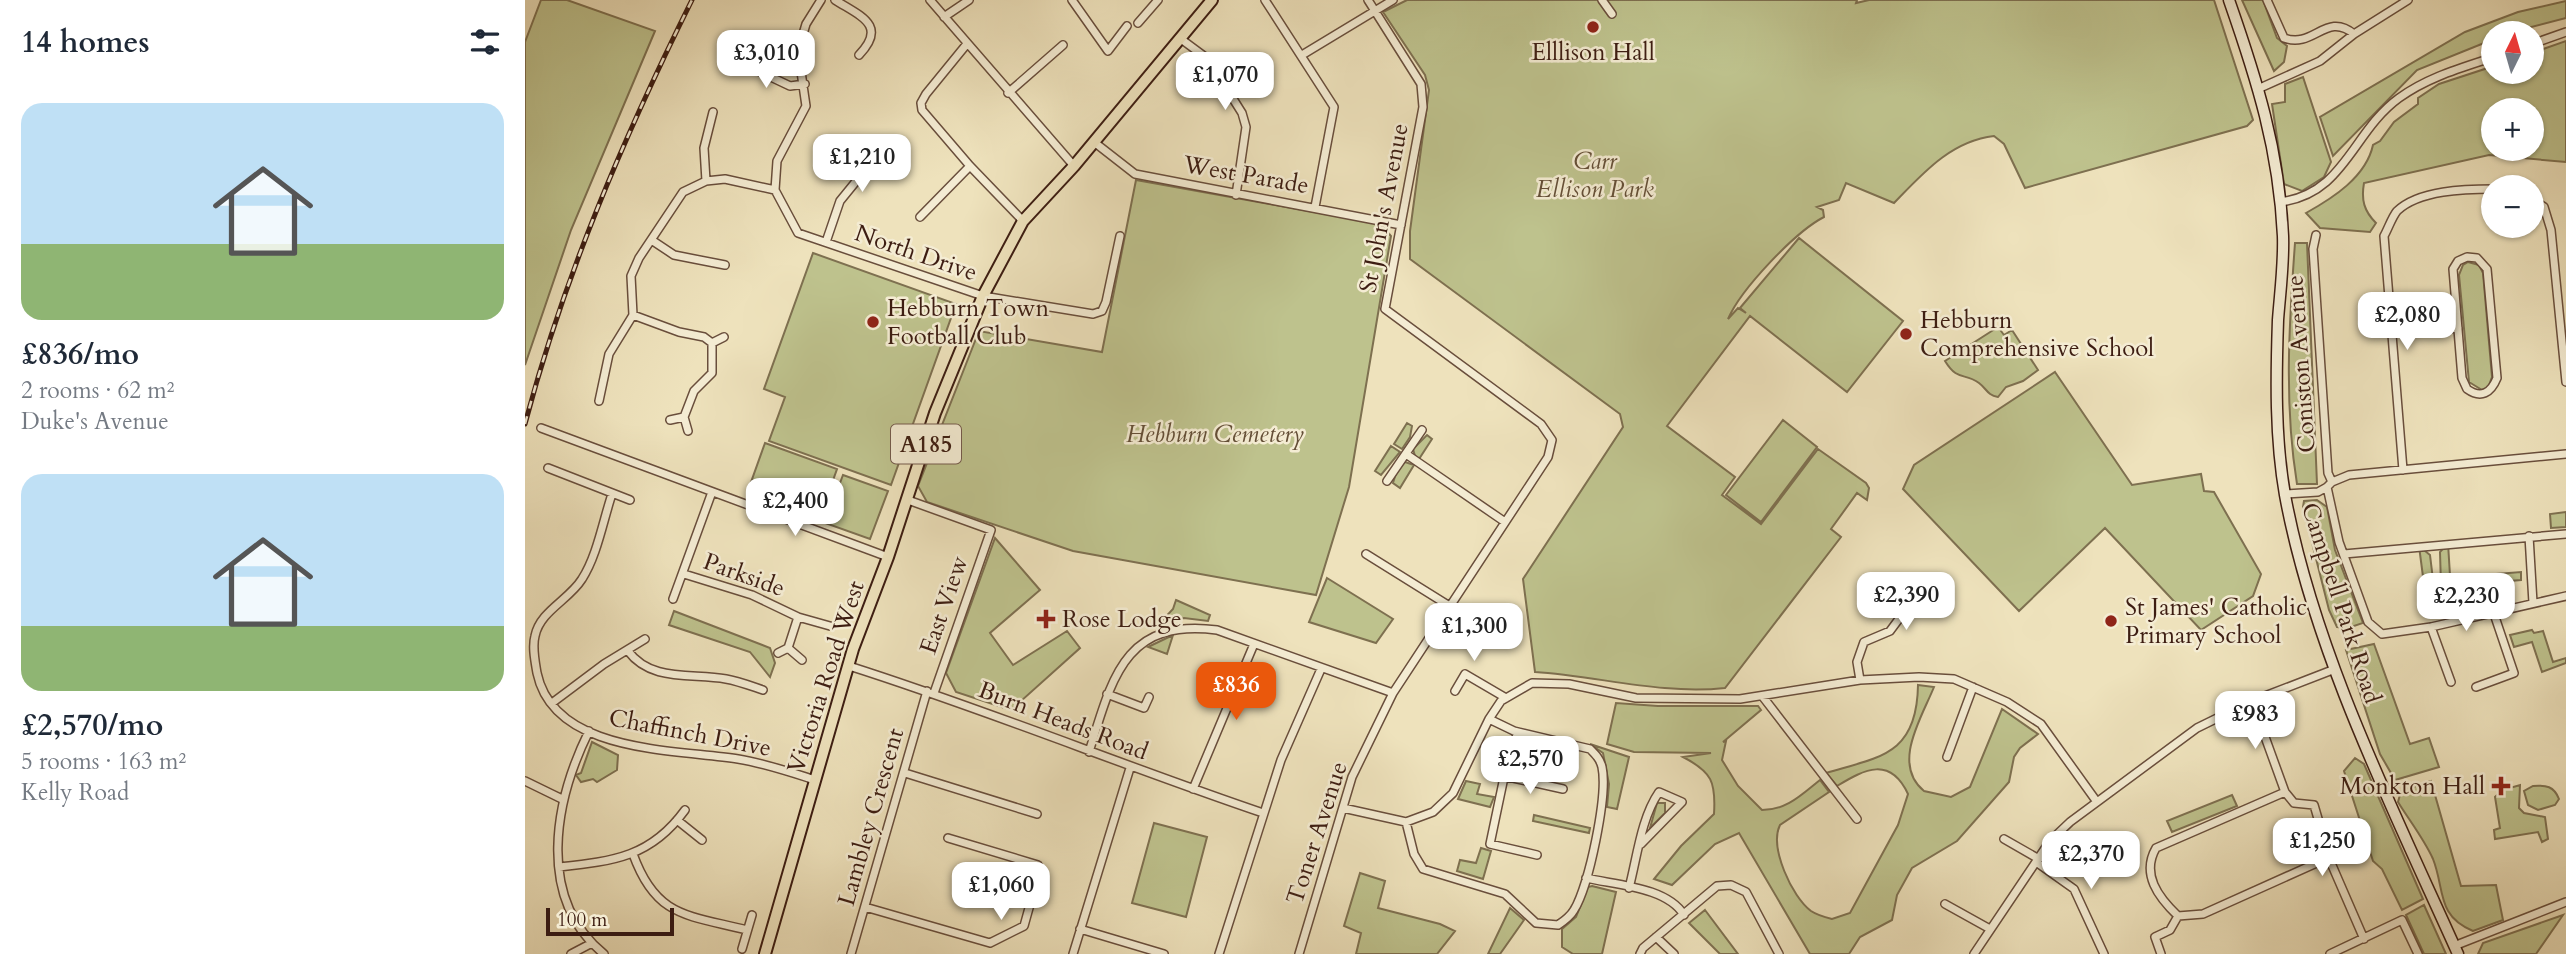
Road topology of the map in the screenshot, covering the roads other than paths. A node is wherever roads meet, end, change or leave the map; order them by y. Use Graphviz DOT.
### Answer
graph roads {
  1 [pos="821,0"];
  2 [pos="835,0"];
  3 [pos="930,0"];
  4 [pos="969,0"];
  5 [pos="1072,0"];
  6 [pos="1157,0"];
  7 [pos="1212,0"];
  8 [pos="1265,0"];
  9 [pos="1368,0"];
  10 [pos="1393,0"];
  11 [pos="1602,0"];
  12 [pos="2229,0"];
  13 [pos="2267,0"];
  14 [pos="2408,0"];
  15 [pos="1374,10"];
  16 [pos="1612,14"];
  17 [pos="944,17"];
  18 [pos="1138,23"];
  19 [pos="1127,26"];
  20 [pos="2566,32"];
  21 [pos="2354,34"];
  22 [pos="1181,38"];
  23 [pos="2545,39"];
  24 [pos="966,45"];
  25 [pos="1063,45"];
  26 [pos="859,55"];
  27 [pos="1301,55"];
  28 [pos="734,60"];
  29 [pos="2481,61"];
  30 [pos="805,84"];
  31 [pos="2260,88"];
  32 [pos="1008,93"];
  33 [pos="713,112"];
  34 [pos="1094,142"];
  35 [pos="859,145"];
  36 [pos="969,166"];
  37 [pos="1074,166"];
  38 [pos="706,181"];
  39 [pos="775,190"];
  40 [pos="2481,190"];
  41 [pos="1236,195"];
  42 [pos="2280,202"];
  43 [pos="1315,207"];
  44 [pos="2544,207"];
  45 [pos="920,217"];
  46 [pos="1023,221"];
  47 [pos="1401,225"];
  48 [pos="2316,235"];
  49 [pos="1120,236"];
  50 [pos="653,241"];
  51 [pos="826,242"];
  52 [pos="725,265"];
  53 [pos="983,296"];
  54 [pos="633,315"];
  55 [pos="2458,328"];
  56 [pos="2391,333"];
  57 [pos="724,337"];
  58 [pos="712,343"];
  59 [pos="2566,382"];
  60 [pos="599,401"];
  61 [pos="684,417"];
  62 [pos="670,420"];
  63 [pos="541,428"];
  64 [pos="1422,430"];
  65 [pos="688,431"];
  66 [pos="1552,440"];
  67 [pos="1406,454"];
  68 [pos="2566,454"];
  69 [pos="548,468"];
  70 [pos="2403,470"];
  71 [pos="1387,481"];
  72 [pos="2329,485"];
  73 [pos="712,492"];
  74 [pos="612,494"];
  75 [pos="2285,494"];
  76 [pos="631,500"];
  77 [pos="908,500"];
  78 [pos="1505,522"];
  79 [pos="2566,534"];
  80 [pos="2529,536"];
  81 [pos="1366,554"];
  82 [pos="2344,554"];
  83 [pos="888,557"];
  84 [pos="684,574"];
  85 [pos="1901,592"];
  86 [pos="2565,597"];
  87 [pos="673,599"];
  88 [pos="1913,600"];
  89 [pos="2533,603"];
  90 [pos="1451,607"];
  91 [pos="1924,608"];
  92 [pos="2493,611"];
  93 [pos="798,617"];
  94 [pos="830,626"];
  95 [pos="2431,627"];
  96 [pos="645,639"];
  97 [pos="1254,644"];
  98 [pos="788,648"];
  99 [pos="628,651"];
  100 [pos="778,653"];
  101 [pos="803,660"];
  102 [pos="849,666"];
  103 [pos="2335,669"];
  104 [pos="1321,670"];
  105 [pos="1860,680"];
  106 [pos="2451,682"];
  107 [pos="1973,687"];
  108 [pos="2476,687"];
  109 [pos="763,690"];
  110 [pos="1455,691"];
  111 [pos="930,692"];
  112 [pos="1393,693"];
  113 [pos="1107,694"];
  114 [pos="1763,697"];
  115 [pos="1149,698"];
  116 [pos="1506,698"];
  117 [pos="2252,701"];
  118 [pos="552,703"];
  119 [pos="1489,719"];
  120 [pos="589,732"];
  121 [pos="1518,732"];
  122 [pos="1089,752"];
  123 [pos="1947,757"];
  124 [pos="1130,768"];
  125 [pos="905,774"];
  126 [pos="1504,776"];
  127 [pos="815,780"];
  128 [pos="525,781"];
  129 [pos="1193,789"];
  130 [pos="1563,789"];
  131 [pos="2285,792"];
  132 [pos="562,799"];
  133 [pos="2097,802"];
  134 [pos="1343,808"];
  135 [pos="685,810"];
  136 [pos="1263,813"];
  137 [pos="1037,814"];
  138 [pos="677,820"];
  139 [pos="1857,820"];
  140 [pos="1406,822"];
  141 [pos="948,838"];
  142 [pos="2004,839"];
  143 [pos="702,840"];
  144 [pos="1641,844"];
  145 [pos="633,854"];
  146 [pos="1537,855"];
  147 [pos="2330,857"];
  148 [pos="2038,861"];
  149 [pos="559,867"];
  150 [pos="1586,878"];
  151 [pos="1629,888"];
  152 [pos="2566,902"];
  153 [pos="1945,904"];
  154 [pos="865,907"];
  155 [pos="752,915"];
  156 [pos="1684,915"];
  157 [pos="2178,916"];
  158 [pos="1080,929"];
  159 [pos="1990,929"];
  160 [pos="747,930"];
  161 [pos="1656,937"];
  162 [pos="2364,939"];
  163 [pos="592,943"];
  164 [pos="742,950"];
  165 [pos="2456,950"];
  166 [pos="2333,953"];
  167 [pos="571,954"];
  168 [pos="604,954"];
  169 [pos="765,954"];
  170 [pos="851,954"];
  171 [pos="1073,954"];
  172 [pos="1164,954"];
  173 [pos="1219,954"];
  174 [pos="1299,954"];
  175 [pos="1640,954"];
  176 [pos="1674,954"];
  177 [pos="1779,954"];
  178 [pos="1973,954"];
  179 [pos="2104,954"];
  180 [pos="2161,954"];
  181 [pos="2418,954"];
  1 -- 30 [label="street"];
  2 -- 26 [label="street"];
  3 -- 17 [label="street"];
  4 -- 17 [label="street"];
  5 -- 19 [label="street"];
  6 -- 18 [label="street"];
  7 -- 22 [label="main road, Victoria Road West / A185"];
  8 -- 27 [label="street"];
  9 -- 15 [label="street, St John's Avenue"];
  10 -- 15 [label="street"];
  11 -- 16 [label="street"];
  12 -- 31 [label="street, Campbell Park Road"];
  13 -- 21 [label="street"];
  14 -- 21 [label="street"];
  15 -- 27 [label="street"];
  15 -- 47 [label="street, St John's Avenue"];
  17 -- 24 [label="street"];
  20 -- 23 [label="street"];
  21 -- 31 [label="street"];
  22 -- 34 [label="main road, Victoria Road West / A185"];
  22 -- 41 [label="street"];
  24 -- 32 [label="street"];
  24 -- 36 [label="street"];
  25 -- 32 [label="street"];
  27 -- 43 [label="street"];
  28 -- 30 [label="street"];
  29 -- 42 [label="street"];
  30 -- 39 [label="street"];
  31 -- 42 [label="street, Campbell Park Road"];
  32 -- 37 [label="street"];
  33 -- 38 [label="street"];
  34 -- 37 [label="main road, Victoria Road West / A185"];
  34 -- 41 [label="street, West Parade"];
  35 -- 51 [label="street"];
  36 -- 45 [label="street"];
  36 -- 46 [label="street"];
  37 -- 46 [label="main road, Victoria Road West / A185"];
  38 -- 39 [label="street"];
  38 -- 50 [label="street"];
  39 -- 51 [label="street, North Drive"];
  40 -- 56 [label="street"];
  41 -- 43 [label="street, West Parade"];
  42 -- 75 [label="street, Campbell Park Road"];
  43 -- 47 [label="street, West Parade"];
  44 -- 59 [label="street"];
  46 -- 53 [label="main road, Victoria Road West / A185"];
  47 -- 66 [label="street, St John's Avenue"];
  48 -- 72 [label="street, Coniston Avenue"];
  49 -- 53 [label="street, North Drive"];
  50 -- 52 [label="street"];
  50 -- 54 [label="street"];
  51 -- 53 [label="street, North Drive"];
  53 -- 77 [label="main road, Victoria Road West / A185"];
  54 -- 58 [label="street"];
  54 -- 60 [label="street"];
  55 -- 55 [label="street"];
  55 -- 56 [label="street"];
  56 -- 70 [label="street"];
  57 -- 58 [label="street"];
  58 -- 61 [label="street"];
  61 -- 62 [label="street"];
  61 -- 65 [label="street"];
  63 -- 73 [label="street"];
  64 -- 67 [label="street"];
  66 -- 78 [label="street, Toner Avenue"];
  67 -- 71 [label="street"];
  67 -- 78 [label="street"];
  68 -- 70 [label="street"];
  69 -- 74 [label="street"];
  70 -- 72 [label="street"];
  72 -- 75 [label="street"];
  72 -- 82 [label="street, Coniston Avenue"];
  73 -- 83 [label="street"];
  73 -- 84 [label="street"];
  74 -- 76 [label="street"];
  74 -- 118 [label="street, Chaffinch Drive"];
  75 -- 103 [label="street, Campbell Park Road"];
  77 -- 83 [label="main road, Victoria Road West / A185"];
  77 -- 111 [label="street, East View"];
  78 -- 90 [label="street, Toner Avenue"];
  79 -- 80 [label="street"];
  80 -- 82 [label="street"];
  80 -- 89 [label="street"];
  81 -- 90 [label="street"];
  82 -- 95 [label="street, Coniston Avenue"];
  83 -- 102 [label="main road, Victoria Road West / A185"];
  84 -- 87 [label="street"];
  84 -- 93 [label="street, Parkside"];
  85 -- 88 [label="street"];
  86 -- 89 [label="street"];
  88 -- 91 [label="street"];
  88 -- 105 [label="street"];
  89 -- 92 [label="street"];
  90 -- 112 [label="street, Toner Avenue"];
  92 -- 95 [label="street"];
  92 -- 108 [label="street"];
  93 -- 94 [label="street, Parkside"];
  93 -- 98 [label="street"];
  95 -- 106 [label="street"];
  96 -- 99 [label="street"];
  97 -- 104 [label="street"];
  97 -- 113 [label="street"];
  97 -- 129 [label="street"];
  98 -- 100 [label="street"];
  98 -- 101 [label="street"];
  99 -- 109 [label="street"];
  99 -- 118 [label="street"];
  102 -- 111 [label="street, Burn Heads Road"];
  102 -- 127 [label="main road, Victoria Road West / A185"];
  103 -- 117 [label="street"];
  103 -- 165 [label="street, Campbell Park Road"];
  104 -- 112 [label="street"];
  104 -- 136 [label="street"];
  105 -- 107 [label="street"];
  105 -- 114 [label="street"];
  107 -- 123 [label="street"];
  107 -- 133 [label="street"];
  110 -- 116 [label="street"];
  111 -- 122 [label="street, Burn Heads Road"];
  111 -- 125 [label="street, Lambley Crescent"];
  112 -- 134 [label="street, Toner Avenue"];
  113 -- 115 [label="street"];
  113 -- 122 [label="street"];
  114 -- 116 [label="street"];
  114 -- 139 [label="street"];
  116 -- 119 [label="street"];
  117 -- 131 [label="street"];
  117 -- 133 [label="street"];
  118 -- 120 [label="street, Chaffinch Drive"];
  119 -- 121 [label="street"];
  119 -- 140 [label="street"];
  120 -- 127 [label="street, Chaffinch Drive"];
  120 -- 132 [label="street"];
  121 -- 126 [label="street"];
  121 -- 150 [label="street"];
  122 -- 124 [label="street, Burn Heads Road"];
  124 -- 129 [label="street, Burn Heads Road"];
  124 -- 158 [label="street"];
  125 -- 137 [label="street"];
  125 -- 154 [label="street, Lambley Crescent"];
  126 -- 130 [label="street"];
  126 -- 146 [label="street"];
  127 -- 169 [label="main road, Victoria Road West / A185"];
  128 -- 132 [label="street"];
  129 -- 136 [label="street, Burn Heads Road"];
  131 -- 147 [label="street"];
  131 -- 157 [label="street"];
  132 -- 149 [label="street"];
  133 -- 148 [label="street"];
  134 -- 140 [label="street"];
  134 -- 174 [label="street, Toner Avenue"];
  135 -- 138 [label="street"];
  136 -- 173 [label="street"];
  138 -- 143 [label="street"];
  138 -- 145 [label="street"];
  140 -- 150 [label="street"];
  141 -- 154 [label="street"];
  142 -- 148 [label="street"];
  144 -- 144 [label="street"];
  144 -- 151 [label="street"];
  145 -- 149 [label="street"];
  145 -- 160 [label="street"];
  147 -- 157 [label="street"];
  147 -- 162 [label="street"];
  148 -- 159 [label="street"];
  148 -- 179 [label="street"];
  149 -- 163 [label="street"];
  150 -- 151 [label="street"];
  151 -- 156 [label="street"];
  152 -- 165 [label="street"];
  153 -- 159 [label="street"];
  154 -- 170 [label="street, Lambley Crescent"];
  155 -- 160 [label="street"];
  156 -- 161 [label="street"];
  156 -- 177 [label="street"];
  157 -- 180 [label="street"];
  158 -- 171 [label="street"];
  158 -- 172 [label="street"];
  159 -- 178 [label="street"];
  160 -- 164 [label="street"];
  161 -- 175 [label="street"];
  161 -- 176 [label="street"];
  162 -- 166 [label="street"];
  162 -- 181 [label="street"];
  163 -- 167 [label="street"];
  163 -- 168 [label="street"];
}
